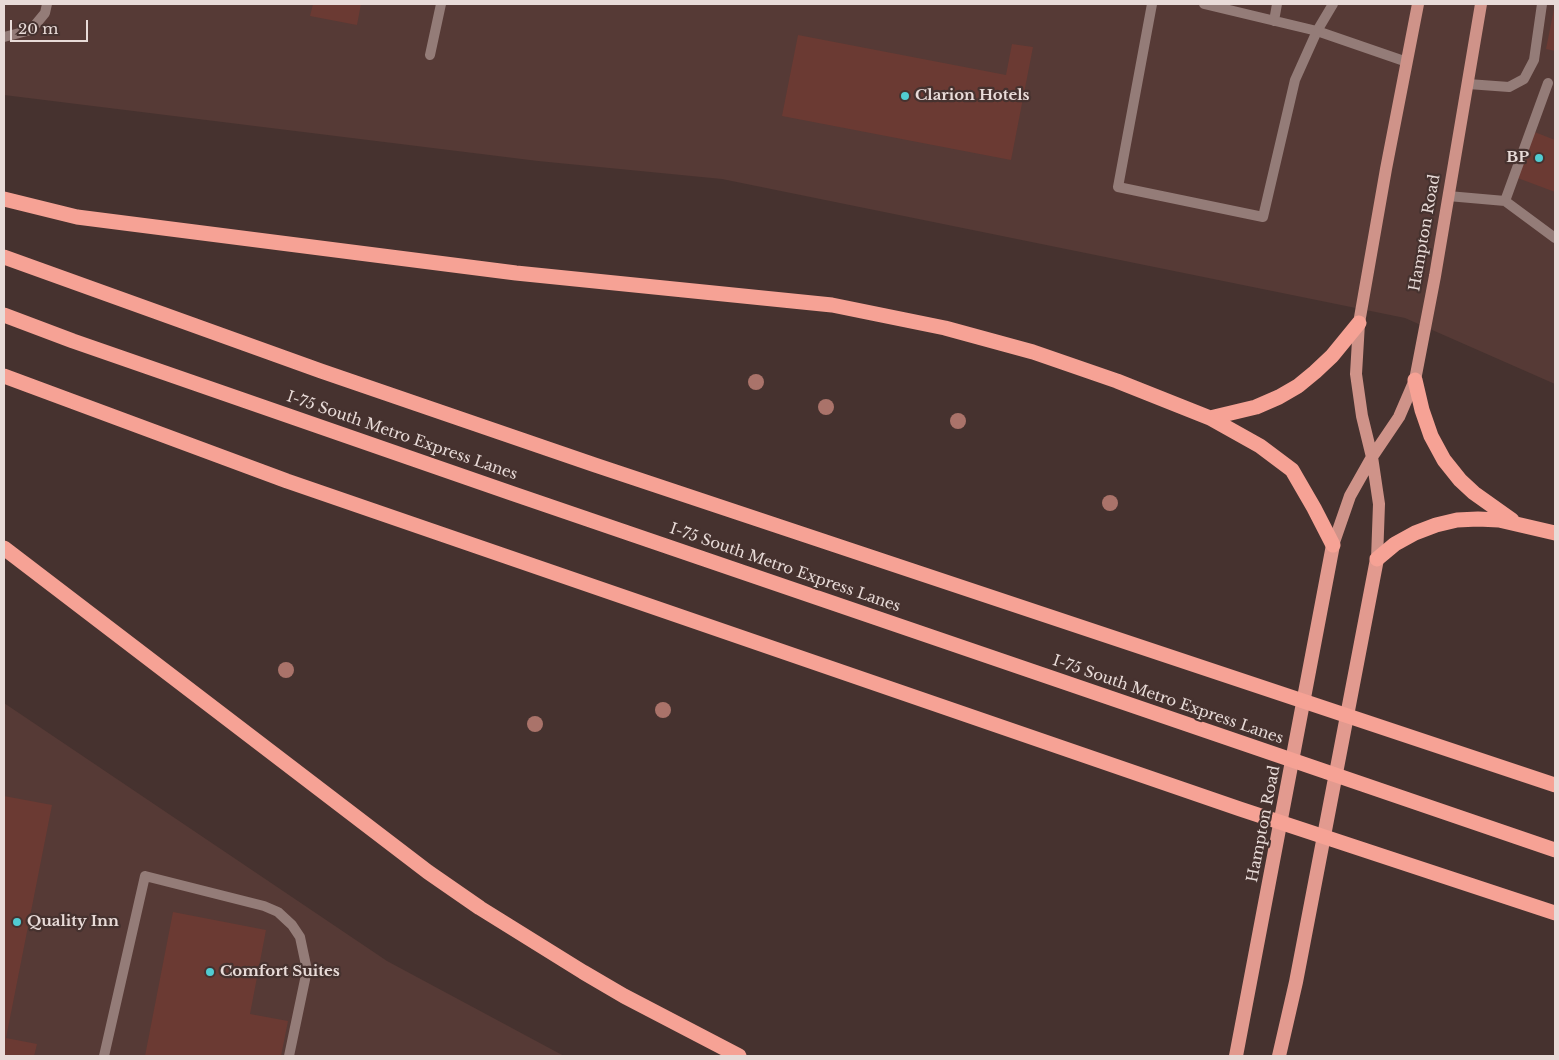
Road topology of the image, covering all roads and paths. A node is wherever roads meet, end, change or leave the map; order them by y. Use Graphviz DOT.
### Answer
graph roads {
  1 [pos="47,4"];
  2 [pos="441,4"];
  3 [pos="1152,4"];
  4 [pos="1204,4"];
  5 [pos="1277,4"];
  6 [pos="1333,4"];
  7 [pos="1418,4"];
  8 [pos="1481,4"];
  9 [pos="1542,4"];
  10 [pos="1241,8"];
  11 [pos="1274,21"];
  12 [pos="1317,31"];
  13 [pos="4,37"];
  14 [pos="430,55"];
  15 [pos="1407,62"];
  16 [pos="1548,83"];
  17 [pos="1468,84"];
  18 [pos="1448,196"];
  19 [pos="4,199"];
  20 [pos="1505,201"];
  21 [pos="1555,238"];
  22 [pos="4,257"];
  23 [pos="4,315"];
  24 [pos="1359,322"];
  25 [pos="4,376"];
  26 [pos="1415,380"];
  27 [pos="1210,418"];
  28 [pos="1372,457"];
  29 [pos="1520,525"];
  30 [pos="1555,533"];
  31 [pos="1333,545"];
  32 [pos="4,548"];
  33 [pos="1377,559"];
  34 [pos="1555,786"];
  35 [pos="1555,850"];
  36 [pos="1555,912"];
  37 [pos="104,1056"];
  38 [pos="289,1056"];
  39 [pos="739,1056"];
  40 [pos="1236,1056"];
  41 [pos="1279,1056"];
  1 -- 13 [label="lane"];
  2 -- 14 [label="lane"];
  3 -- 12 [label="lane"];
  4 -- 10 [label="lane"];
  5 -- 11 [label="lane"];
  6 -- 12 [label="lane"];
  7 -- 15 [label="main road"];
  8 -- 17 [label="main road, Hampton Road"];
  9 -- 17 [label="lane"];
  10 -- 11 [label="lane"];
  11 -- 12 [label="lane"];
  12 -- 15 [label="lane"];
  15 -- 24 [label="main road"];
  16 -- 20 [label="lane"];
  17 -- 18 [label="main road, Hampton Road"];
  18 -- 20 [label="lane"];
  18 -- 26 [label="main road, Hampton Road"];
  19 -- 27 [label="highway"];
  20 -- 21 [label="lane"];
  22 -- 34 [label="highway"];
  23 -- 35 [label="highway, I-75 South Metro Express Lanes"];
  24 -- 27 [label="highway"];
  24 -- 28 [label="main road"];
  25 -- 36 [label="highway"];
  26 -- 28 [label="main road, Hampton Road"];
  26 -- 29 [label="highway"];
  27 -- 31 [label="highway"];
  28 -- 31 [label="main road, Hampton Road"];
  28 -- 33 [label="main road"];
  29 -- 30 [label="highway"];
  29 -- 33 [label="highway"];
  31 -- 40 [label="highway, Hampton Road"];
  32 -- 39 [label="highway"];
  33 -- 41 [label="highway"];
  37 -- 38 [label="lane"];
}
